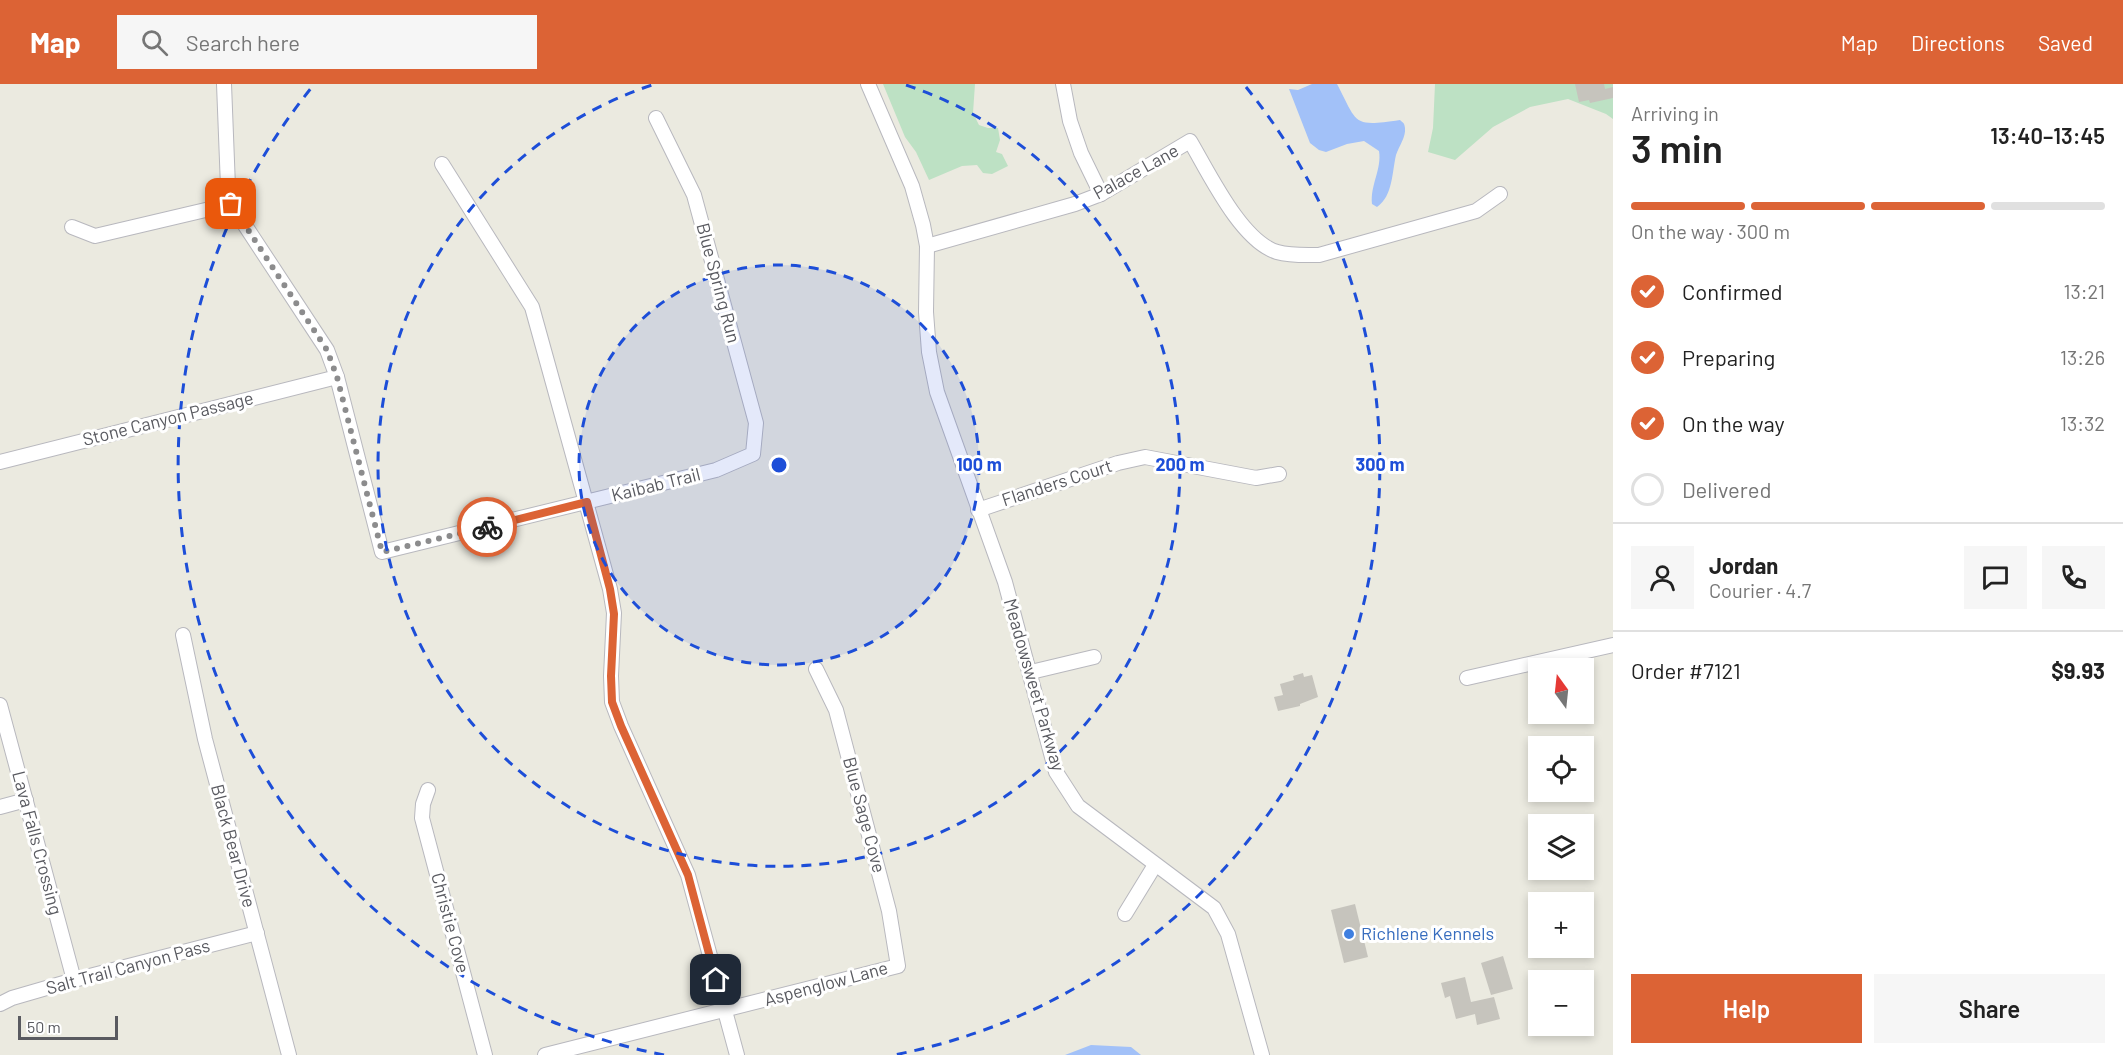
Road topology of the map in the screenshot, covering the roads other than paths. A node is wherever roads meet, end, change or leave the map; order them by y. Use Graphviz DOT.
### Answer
graph roads {
  1 [pos="224,84"];
  2 [pos="868,84"];
  3 [pos="1063,84"];
  4 [pos="656,118"];
  5 [pos="442,164"];
  6 [pos="1101,194"];
  7 [pos="1500,194"];
  8 [pos="231,204"];
  9 [pos="72,226"];
  10 [pos="927,246"];
  11 [pos="337,377"];
  12 [pos="753,454"];
  13 [pos="0,462"];
  14 [pos="1279,474"];
  15 [pos="587,502"];
  16 [pos="978,510"];
  17 [pos="183,635"];
  18 [pos="1613,645"];
  19 [pos="1094,657"];
  20 [pos="816,669"];
  21 [pos="1031,672"];
  22 [pos="1467,678"];
  23 [pos="0,705"];
  24 [pos="428,790"];
  25 [pos="26,800"];
  26 [pos="0,807"];
  27 [pos="1155,865"];
  28 [pos="1125,914"];
  29 [pos="257,933"];
  30 [pos="898,966"];
  31 [pos="74,980"];
  32 [pos="0,1004"];
  33 [pos="724,1011"];
  34 [pos="289,1055"];
  35 [pos="485,1055"];
  36 [pos="545,1055"];
  37 [pos="737,1055"];
  38 [pos="1262,1055"];
  1 -- 8 [label="street"];
  2 -- 10 [label="street, Meadowsweet Parkway"];
  3 -- 6 [label="street"];
  4 -- 12 [label="street, Blue Spring Run"];
  5 -- 15 [label="street"];
  6 -- 7 [label="street, Palace Lane"];
  6 -- 10 [label="street, Palace Lane"];
  8 -- 9 [label="street"];
  8 -- 11 [label="street"];
  10 -- 16 [label="street, Meadowsweet Parkway"];
  11 -- 13 [label="street, Stone Canyon Passage"];
  11 -- 15 [label="street, Kaibab Trail"];
  12 -- 15 [label="street, Kaibab Trail"];
  14 -- 16 [label="street, Flanders Court"];
  15 -- 33 [label="street"];
  16 -- 21 [label="street, Meadowsweet Parkway"];
  17 -- 29 [label="street, Black Bear Drive"];
  18 -- 22 [label="street"];
  19 -- 21 [label="street"];
  20 -- 30 [label="street, Blue Sage Cove"];
  21 -- 27 [label="street, Meadowsweet Parkway"];
  23 -- 25 [label="street, Lava Falls Crossing"];
  24 -- 35 [label="street, Christie Cove"];
  25 -- 26 [label="street"];
  25 -- 31 [label="street, Lava Falls Crossing"];
  27 -- 28 [label="street"];
  27 -- 38 [label="street, Meadowsweet Parkway"];
  29 -- 31 [label="street, Salt Trail Canyon Pass"];
  29 -- 34 [label="street, Black Bear Drive"];
  30 -- 33 [label="street, Aspenglow Lane"];
  31 -- 32 [label="street, Salt Trail Canyon Pass"];
  33 -- 36 [label="street, Aspenglow Lane"];
  33 -- 37 [label="street"];
}
